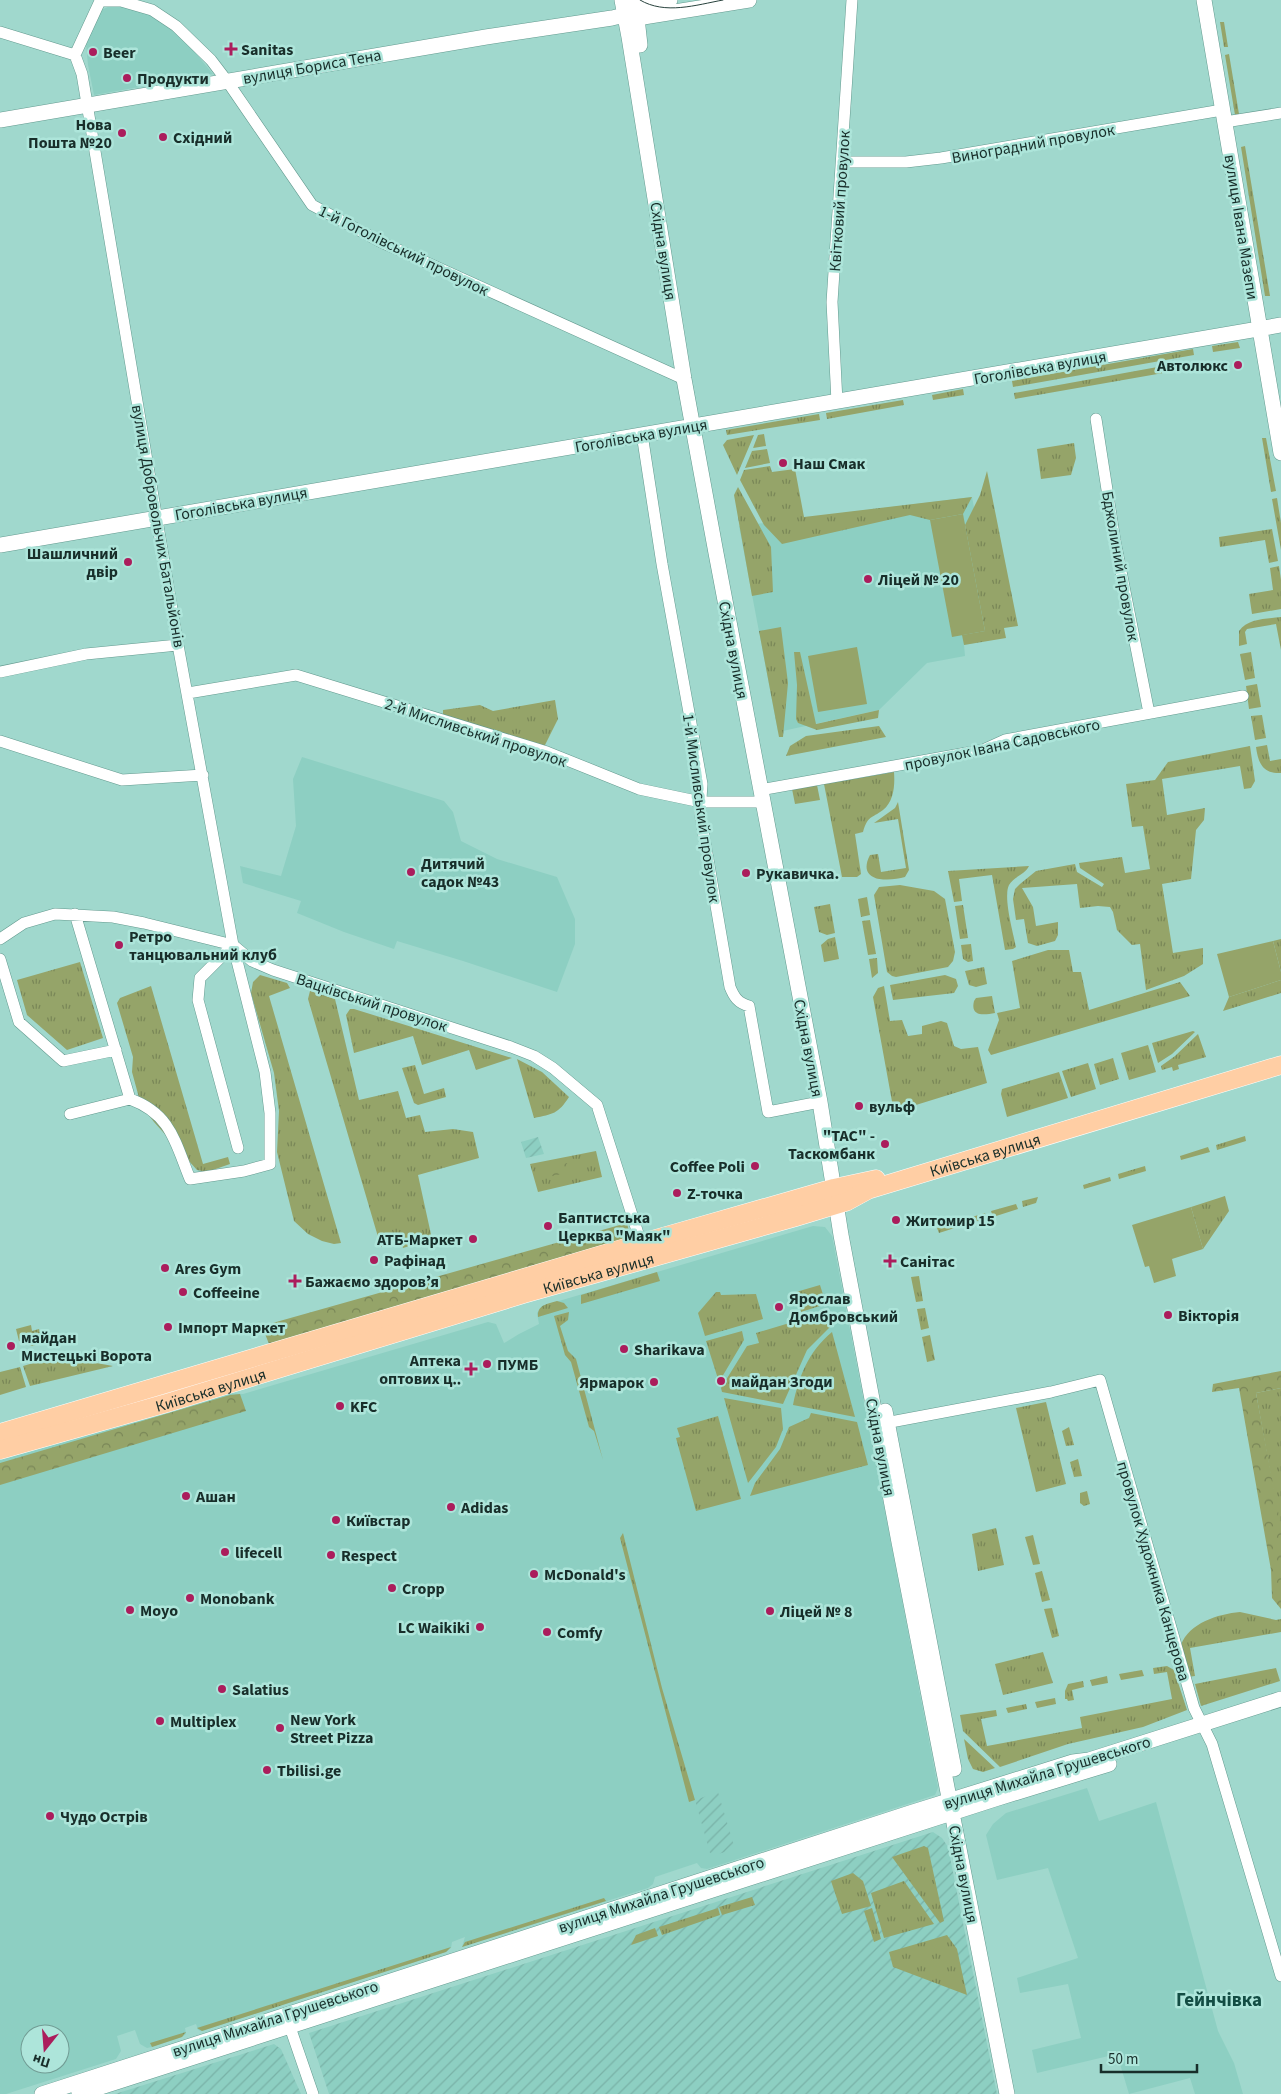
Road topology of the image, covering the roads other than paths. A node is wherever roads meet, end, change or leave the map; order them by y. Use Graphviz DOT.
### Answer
graph roads {
  1 [pos="101,0"];
  2 [pos="622,0"];
  3 [pos="670,0"];
  4 [pos="749,0"];
  5 [pos="852,0"];
  6 [pos="1204,0"];
  7 [pos="633,10"];
  8 [pos="0,32"];
  9 [pos="75,55"];
  10 [pos="227,81"];
  11 [pos="86,106"];
  12 [pos="1281,113"];
  13 [pos="1223,116"];
  14 [pos="0,120"];
  15 [pos="842,162"];
  16 [pos="1281,325"];
  17 [pos="1258,329"];
  18 [pos="684,379"];
  19 [pos="837,402"];
  20 [pos="1096,419"];
  21 [pos="697,425"];
  22 [pos="642,434"];
  23 [pos="1281,453"];
  24 [pos="158,518"];
  25 [pos="0,544"];
  26 [pos="178,645"];
  27 [pos="0,672"];
  28 [pos="188,693"];
  29 [pos="1243,696"];
  30 [pos="1148,713"];
  31 [pos="0,741"];
  32 [pos="203,775"];
  33 [pos="764,794"];
  34 [pos="701,802"];
  35 [pos="75,914"];
  36 [pos="0,939"];
  37 [pos="234,945"];
  38 [pos="0,959"];
  39 [pos="116,1050"];
  40 [pos="1281,1056"];
  41 [pos="1281,1065"];
  42 [pos="130,1099"];
  43 [pos="820,1102"];
  44 [pos="70,1114"];
  45 [pos="238,1148"];
  46 [pos="840,1195"];
  47 [pos="641,1243"];
  48 [pos="882,1424"];
  49 [pos="0,1432"];
  50 [pos="0,1450"];
  51 [pos="1281,1698"];
  52 [pos="1281,1708"];
  53 [pos="1204,1729"];
  54 [pos="955,1806"];
  55 [pos="1281,1976"];
  56 [pos="290,2027"];
  57 [pos="42,2094"];
  58 [pos="79,2094"];
  59 [pos="313,2094"];
  60 [pos="1007,2094"];
  61 [pos="1016,2094"];
  1 -- 9 [label="street, 1-й Гоголівський провулок"];
  1 -- 10 [label="street, 1-й Гоголівський провулок"];
  2 -- 7 [label="street, Східна вулиця"];
  3 -- 7 [label="street, вулиця Бориса Тена"];
  4 -- 7 [label="street, вулиця Бориса Тена"];
  5 -- 15 [label="street, Квітковий провулок"];
  6 -- 13 [label="street, вулиця Івана Мазепи"];
  7 -- 10 [label="street, вулиця Бориса Тена"];
  7 -- 18 [label="street, Східна вулиця"];
  7 -- 21 [label="street, Східна вулиця"];
  8 -- 9 [label="street"];
  9 -- 11 [label="street, вулиця Добровольчих Батальйонів"];
  10 -- 11 [label="street, вулиця Бориса Тена"];
  10 -- 18 [label="street, 1-й Гоголівський провулок"];
  11 -- 14 [label="street, вулиця Бориса Тена"];
  11 -- 24 [label="street, вулиця Добровольчих Батальйонів"];
  12 -- 13 [label="street, Виноградний провулок"];
  13 -- 15 [label="street, Виноградний провулок"];
  13 -- 17 [label="street, вулиця Івана Мазепи"];
  15 -- 19 [label="street, Квітковий провулок"];
  16 -- 17 [label="street, Гоголівська вулиця"];
  17 -- 19 [label="street, Гоголівська вулиця"];
  17 -- 23 [label="street, вулиця Івана Мазепи"];
  18 -- 21 [label="street, Східна вулиця"];
  19 -- 21 [label="street, Гоголівська вулиця"];
  20 -- 30 [label="street, Бджолиний провулок"];
  21 -- 22 [label="street, Гоголівська вулиця"];
  21 -- 33 [label="street, Східна вулиця"];
  22 -- 24 [label="street, Гоголівська вулиця"];
  22 -- 34 [label="street, 1-й Мисливський провулок"];
  24 -- 25 [label="street, Гоголівська вулиця"];
  24 -- 26 [label="street, вулиця Добровольчих Батальйонів"];
  26 -- 27 [label="street"];
  26 -- 28 [label="street, вулиця Добровольчих Батальйонів"];
  28 -- 32 [label="street, вулиця Добровольчих Батальйонів"];
  28 -- 34 [label="street, 2-й Мисливський провулок"];
  29 -- 30 [label="street, провулок Івана Садовського"];
  30 -- 33 [label="street, провулок Івана Садовського"];
  31 -- 32 [label="street"];
  32 -- 37 [label="street, вулиця Добровольчих Батальйонів"];
  33 -- 34 [label="street, 2-й Мисливський провулок"];
  33 -- 43 [label="street, Східна вулиця"];
  33 -- 46 [label="street, Східна вулиця"];
  34 -- 43 [label="street, 1-й Мисливський провулок"];
  35 -- 36 [label="street, Вацківський провулок"];
  35 -- 37 [label="street, Вацківський провулок"];
  35 -- 39 [label="street"];
  37 -- 42 [label="street, вулиця Добровольчих Батальйонів"];
  37 -- 45 [label="street"];
  37 -- 47 [label="street, Вацківський провулок"];
  38 -- 39 [label="street"];
  39 -- 42 [label="street"];
  40 -- 46 [label="main road, Київська вулиця"];
  41 -- 46 [label="main road, Київська вулиця"];
  42 -- 44 [label="street"];
  43 -- 46 [label="street, Східна вулиця"];
  46 -- 47 [label="main road, Київська вулиця"];
  46 -- 48 [label="street, Східна вулиця"];
  46 -- 50 [label="main road, Київська вулиця"];
  47 -- 49 [label="main road, Київська вулиця"];
  48 -- 53 [label="street, провулок Художника Канцерова"];
  48 -- 54 [label="street, Східна вулиця"];
  51 -- 53 [label="street, вулиця Михайла Грушевського"];
  52 -- 53 [label="street, вулиця Михайла Грушевського"];
  53 -- 54 [label="street, вулиця Михайла Грушевського"];
  53 -- 55 [label="street, провулок Художника Канцерова"];
  54 -- 56 [label="street, вулиця Михайла Грушевського"];
  54 -- 57 [label="street, вулиця Михайла Грушевського"];
  54 -- 60 [label="street, Східна вулиця"];
  54 -- 61 [label="street, Східна вулиця"];
  56 -- 58 [label="street, вулиця Михайла Грушевського"];
  56 -- 59 [label="street"];
}
